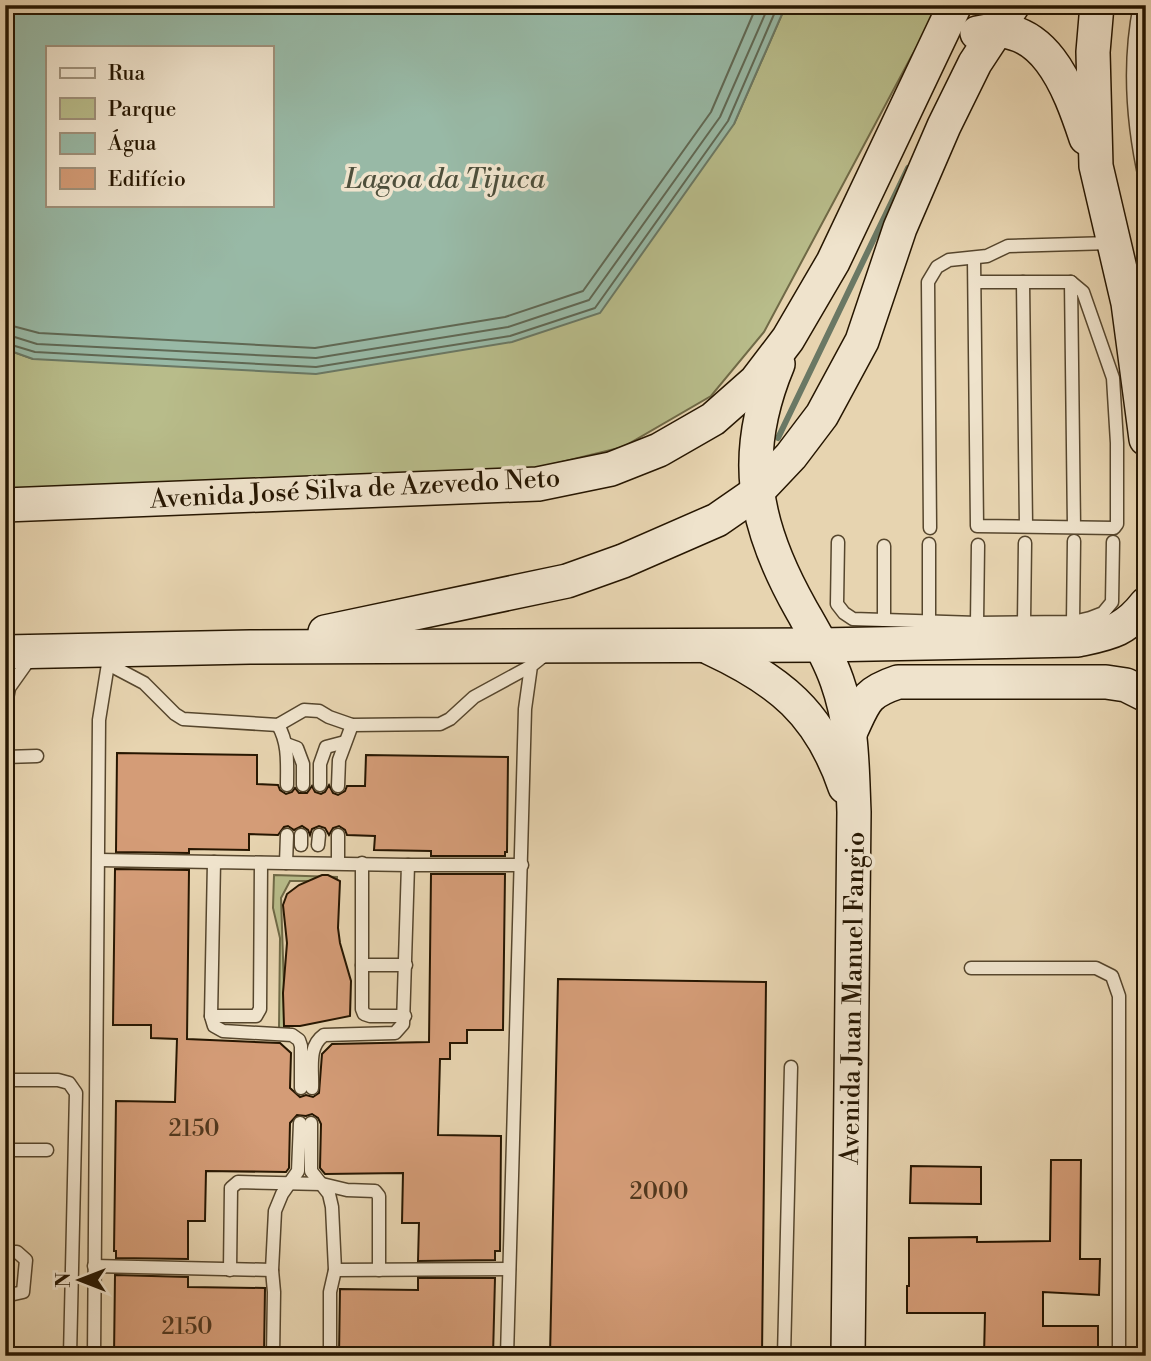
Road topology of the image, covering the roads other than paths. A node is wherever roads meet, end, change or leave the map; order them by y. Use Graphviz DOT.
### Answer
graph roads {
  1 [pos="955,5"];
  2 [pos="1097,5"];
  3 [pos="1140,5"];
  4 [pos="1005,18"];
  5 [pos="927,63"];
  6 [pos="1096,166"];
  7 [pos="1146,183"];
  8 [pos="1115,243"];
  9 [pos="974,259"];
  10 [pos="975,282"];
  11 [pos="1023,282"];
  12 [pos="1071,282"];
  13 [pos="1128,303"];
  14 [pos="788,339"];
  15 [pos="1146,340"];
  16 [pos="1128,403"];
  17 [pos="1146,439"];
  18 [pos="757,493"];
  19 [pos="8,506"];
  20 [pos="1026,526"];
  21 [pos="930,528"];
  22 [pos="1074,534"];
  23 [pos="1113,541"];
  24 [pos="838,542"];
  25 [pos="1025,543"];
  26 [pos="929,544"];
  27 [pos="978,545"];
  28 [pos="884,546"];
  29 [pos="1146,604"];
  30 [pos="884,620"];
  31 [pos="929,622"];
  32 [pos="1073,622"];
  33 [pos="977,623"];
  34 [pos="1017,628"];
  35 [pos="5,636"];
  36 [pos="557,645"];
  37 [pos="701,645"];
  38 [pos="821,645"];
  39 [pos="250,647"];
  40 [pos="30,652"];
  41 [pos="108,656"];
  42 [pos="531,666"];
  43 [pos="1146,695"];
  44 [pos="5,709"];
  45 [pos="278,725"];
  46 [pos="352,725"];
  47 [pos="851,731"];
  48 [pos="345,742"];
  49 [pos="286,744"];
  50 [pos="37,756"];
  51 [pos="5,757"];
  52 [pos="288,785"];
  53 [pos="303,785"];
  54 [pos="320,785"];
  55 [pos="338,786"];
  56 [pos="854,812"];
  57 [pos="286,835"];
  58 [pos="338,835"];
  59 [pos="99,860"];
  60 [pos="214,862"];
  61 [pos="261,863"];
  62 [pos="286,863"];
  63 [pos="338,863"];
  64 [pos="362,863"];
  65 [pos="408,865"];
  66 [pos="522,865"];
  67 [pos="362,965"];
  68 [pos="406,965"];
  69 [pos="971,968"];
  70 [pos="211,1016"];
  71 [pos="405,1016"];
  72 [pos="791,1067"];
  73 [pos="5,1080"];
  74 [pos="5,1150"];
  75 [pos="47,1150"];
  76 [pos="291,1182"];
  77 [pos="322,1184"];
  78 [pos="5,1252"];
  79 [pos="94,1266"];
  80 [pos="509,1269"];
  81 [pos="230,1270"];
  82 [pos="272,1270"];
  83 [pos="335,1270"];
  84 [pos="379,1270"];
  85 [pos="5,1296"];
  86 [pos="69,1356"];
  87 [pos="94,1356"];
  88 [pos="273,1356"];
  89 [pos="330,1356"];
  90 [pos="507,1356"];
  91 [pos="784,1356"];
  92 [pos="848,1356"];
  93 [pos="1119,1356"];
  1 -- 5 [label="street, Avenida José Silva de Azevedo Neto"];
  2 -- 6 [label="street"];
  3 -- 7 [label="lane"];
  4 -- 5 [label="street"];
  4 -- 6 [label="street"];
  4 -- 18 [label="street"];
  5 -- 14 [label="street, Avenida José Silva de Azevedo Neto"];
  6 -- 8 [label="street"];
  8 -- 9 [label="lane"];
  8 -- 13 [label="street"];
  9 -- 10 [label="lane"];
  9 -- 21 [label="lane"];
  10 -- 11 [label="lane"];
  10 -- 20 [label="lane"];
  11 -- 12 [label="lane"];
  11 -- 20 [label="lane"];
  12 -- 16 [label="lane"];
  12 -- 22 [label="lane"];
  13 -- 15 [label="lane"];
  13 -- 16 [label="street"];
  14 -- 18 [label="street, Avenida Juan Manuel Fangio"];
  14 -- 19 [label="street, Avenida José Silva de Azevedo Neto"];
  16 -- 17 [label="street"];
  16 -- 22 [label="lane"];
  18 -- 38 [label="street, Avenida Juan Manuel Fangio"];
  18 -- 39 [label="street"];
  20 -- 22 [label="lane"];
  22 -- 32 [label="lane"];
  23 -- 32 [label="lane"];
  24 -- 30 [label="lane"];
  25 -- 34 [label="lane"];
  26 -- 31 [label="lane"];
  27 -- 33 [label="lane"];
  28 -- 30 [label="lane"];
  29 -- 34 [label="street"];
  30 -- 31 [label="lane"];
  31 -- 33 [label="lane"];
  32 -- 34 [label="lane"];
  33 -- 34 [label="lane"];
  34 -- 38 [label="street"];
  35 -- 40 [label="street"];
  36 -- 37 [label="street"];
  36 -- 39 [label="street"];
  36 -- 42 [label="lane"];
  37 -- 38 [label="street"];
  37 -- 56 [label="street"];
  38 -- 47 [label="street, Avenida Juan Manuel Fangio"];
  39 -- 41 [label="street"];
  40 -- 41 [label="street"];
  40 -- 44 [label="lane"];
  41 -- 45 [label="lane"];
  41 -- 59 [label="lane"];
  42 -- 46 [label="lane"];
  42 -- 66 [label="lane"];
  43 -- 47 [label="street"];
  45 -- 46 [label="lane"];
  45 -- 49 [label="lane"];
  46 -- 48 [label="lane"];
  47 -- 56 [label="street, Avenida Juan Manuel Fangio"];
  48 -- 54 [label="lane"];
  48 -- 55 [label="lane"];
  49 -- 52 [label="lane"];
  49 -- 53 [label="lane"];
  50 -- 51 [label="lane"];
  56 -- 92 [label="street, Avenida Juan Manuel Fangio"];
  57 -- 62 [label="lane"];
  58 -- 63 [label="lane"];
  59 -- 60 [label="lane"];
  59 -- 79 [label="lane"];
  60 -- 61 [label="lane"];
  60 -- 70 [label="lane"];
  61 -- 62 [label="lane"];
  61 -- 70 [label="lane"];
  62 -- 63 [label="lane"];
  63 -- 64 [label="lane"];
  64 -- 65 [label="lane"];
  64 -- 67 [label="lane"];
  65 -- 66 [label="lane"];
  65 -- 68 [label="lane"];
  66 -- 80 [label="lane"];
  67 -- 68 [label="lane"];
  67 -- 71 [label="lane"];
  68 -- 71 [label="lane"];
  69 -- 93 [label="lane"];
  70 -- 71 [label="lane"];
  72 -- 91 [label="lane"];
  73 -- 86 [label="lane"];
  74 -- 75 [label="lane"];
  76 -- 77 [label="lane"];
  76 -- 77 [label="lane"];
  76 -- 81 [label="lane"];
  76 -- 82 [label="lane"];
  77 -- 83 [label="lane"];
  77 -- 84 [label="lane"];
  78 -- 85 [label="lane"];
  79 -- 81 [label="lane"];
  79 -- 87 [label="lane"];
  80 -- 84 [label="lane"];
  80 -- 90 [label="lane"];
  81 -- 82 [label="lane"];
  82 -- 88 [label="lane"];
  83 -- 84 [label="lane"];
  83 -- 89 [label="lane"];
}
